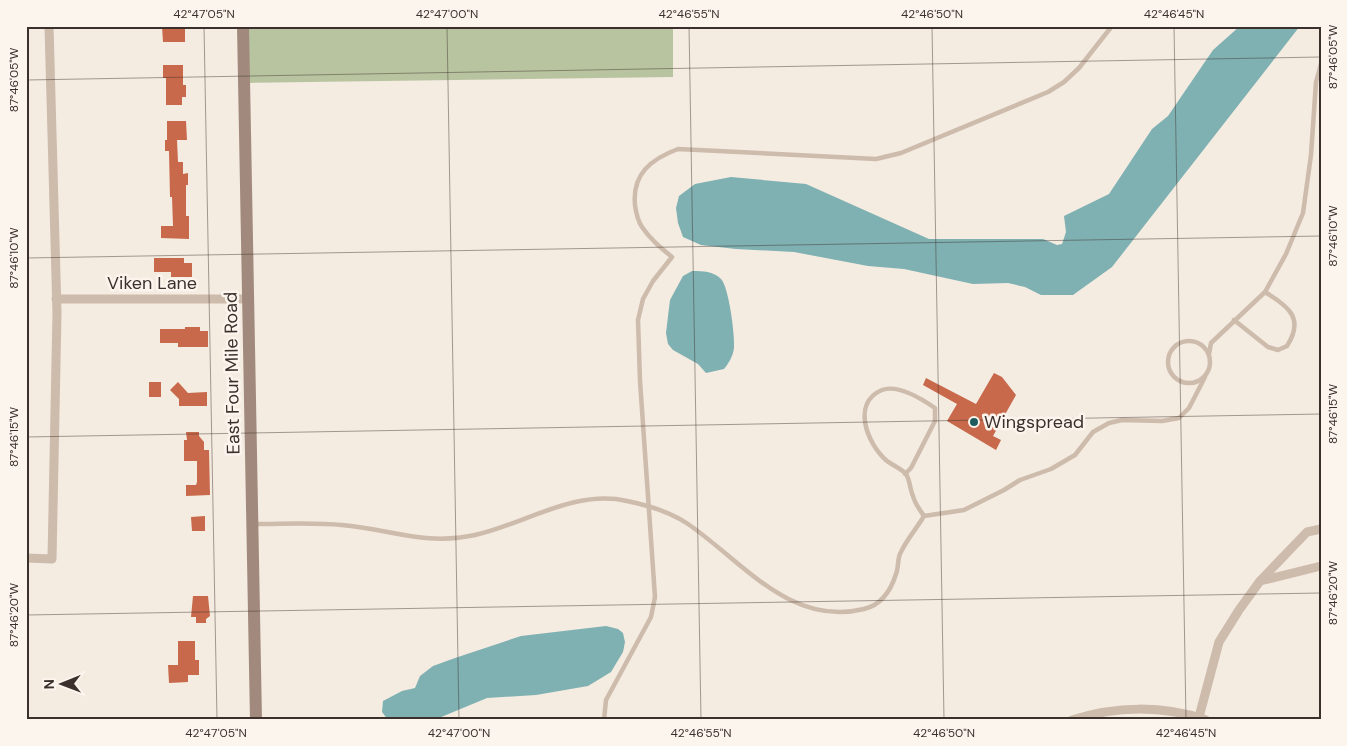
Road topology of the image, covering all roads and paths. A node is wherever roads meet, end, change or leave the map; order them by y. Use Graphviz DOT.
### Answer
graph roads {
  1 [pos="49,26"];
  2 [pos="243,26"];
  3 [pos="1112,26"];
  4 [pos="1321,64"];
  5 [pos="1265,292"];
  6 [pos="56,299"];
  7 [pos="248,299"];
  8 [pos="1234,320"];
  9 [pos="1208,354"];
  10 [pos="1204,377"];
  11 [pos="906,474"];
  12 [pos="649,507"];
  13 [pos="924,516"];
  14 [pos="252,524"];
  15 [pos="1321,530"];
  16 [pos="26,558"];
  17 [pos="1321,566"];
  18 [pos="1260,581"];
  19 [pos="1203,718"];
  20 [pos="256,720"];
  21 [pos="604,720"];
  22 [pos="1072,720"];
  1 -- 6 [label="street"];
  2 -- 7 [label="street, East Four Mile Road"];
  3 -- 12 [label="lane"];
  4 -- 5 [label="lane"];
  5 -- 8 [label="lane"];
  5 -- 8 [label="lane"];
  6 -- 7 [label="street, Viken Lane"];
  6 -- 16 [label="street"];
  7 -- 14 [label="street, East Four Mile Road"];
  8 -- 9 [label="lane"];
  9 -- 10 [label="lane"];
  9 -- 10 [label="lane"];
  10 -- 13 [label="lane"];
  11 -- 11 [label="lane"];
  11 -- 13 [label="lane"];
  12 -- 13 [label="lane"];
  12 -- 14 [label="lane"];
  12 -- 21 [label="lane"];
  14 -- 20 [label="street, East Four Mile Road"];
  15 -- 18 [label="street"];
  17 -- 18 [label="street"];
  18 -- 19 [label="street"];
  19 -- 22 [label="street"];
}
